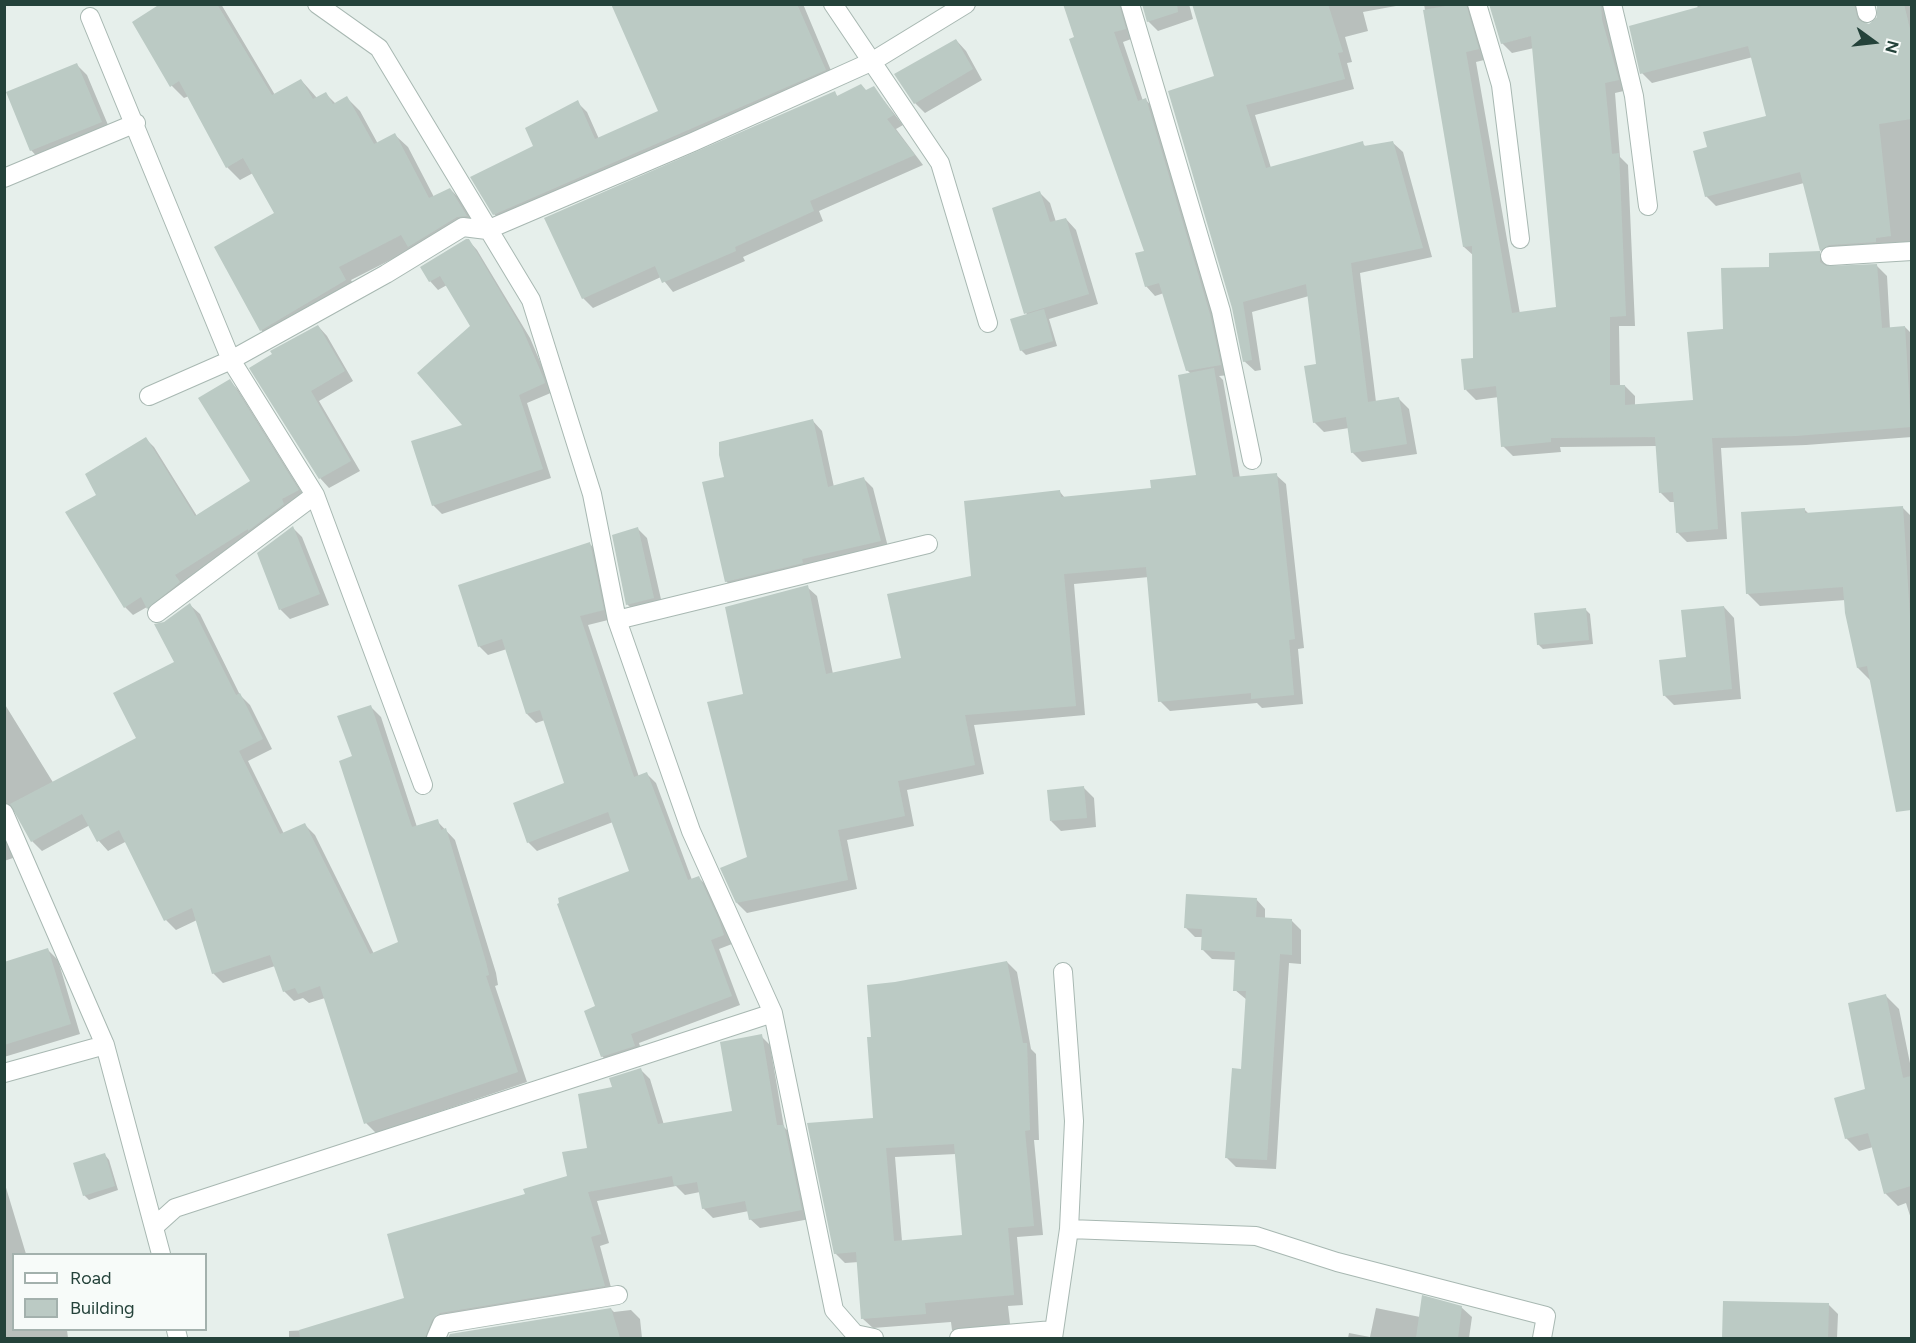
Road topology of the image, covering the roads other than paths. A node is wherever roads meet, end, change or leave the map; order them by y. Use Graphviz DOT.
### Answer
graph roads {
  1 [pos="317,4"];
  2 [pos="833,4"];
  3 [pos="966,4"];
  4 [pos="1130,4"];
  5 [pos="1476,4"];
  6 [pos="1612,4"];
  7 [pos="90,17"];
  8 [pos="873,61"];
  9 [pos="136,123"];
  10 [pos="4,178"];
  11 [pos="1648,206"];
  12 [pos="487,230"];
  13 [pos="1520,239"];
  14 [pos="1911,251"];
  15 [pos="1830,256"];
  16 [pos="988,323"];
  17 [pos="231,360"];
  18 [pos="148,396"];
  19 [pos="1252,460"];
  20 [pos="315,495"];
  21 [pos="928,544"];
  22 [pos="156,613"];
  23 [pos="617,620"];
  24 [pos="423,785"];
  25 [pos="4,813"];
  26 [pos="1064,972"];
  27 [pos="773,1013"];
  28 [pos="105,1045"];
  29 [pos="4,1073"];
  30 [pos="155,1226"];
  31 [pos="1069,1229"];
  32 [pos="161,1253"];
  33 [pos="618,1295"];
  34 [pos="1053,1334"];
  35 [pos="436,1338"];
  36 [pos="874,1338"];
  37 [pos="959,1338"];
  38 [pos="1542,1338"];
  1 -- 12 [label="street"];
  2 -- 8 [label="street"];
  3 -- 8 [label="street"];
  4 -- 19 [label="street"];
  5 -- 13 [label="street"];
  6 -- 11 [label="street"];
  7 -- 9 [label="street"];
  8 -- 12 [label="street"];
  8 -- 16 [label="street"];
  9 -- 10 [label="street"];
  9 -- 17 [label="street"];
  12 -- 17 [label="street"];
  12 -- 23 [label="street"];
  14 -- 15 [label="street"];
  17 -- 18 [label="street"];
  17 -- 20 [label="street"];
  20 -- 22 [label="street"];
  20 -- 24 [label="street"];
  21 -- 23 [label="street"];
  23 -- 27 [label="street"];
  25 -- 28 [label="street"];
  26 -- 31 [label="street"];
  27 -- 30 [label="street"];
  27 -- 36 [label="street"];
  28 -- 29 [label="street"];
  28 -- 30 [label="street"];
  30 -- 32 [label="street"];
  31 -- 34 [label="street"];
  31 -- 38 [label="street"];
  33 -- 35 [label="street"];
  34 -- 37 [label="street"];
}
